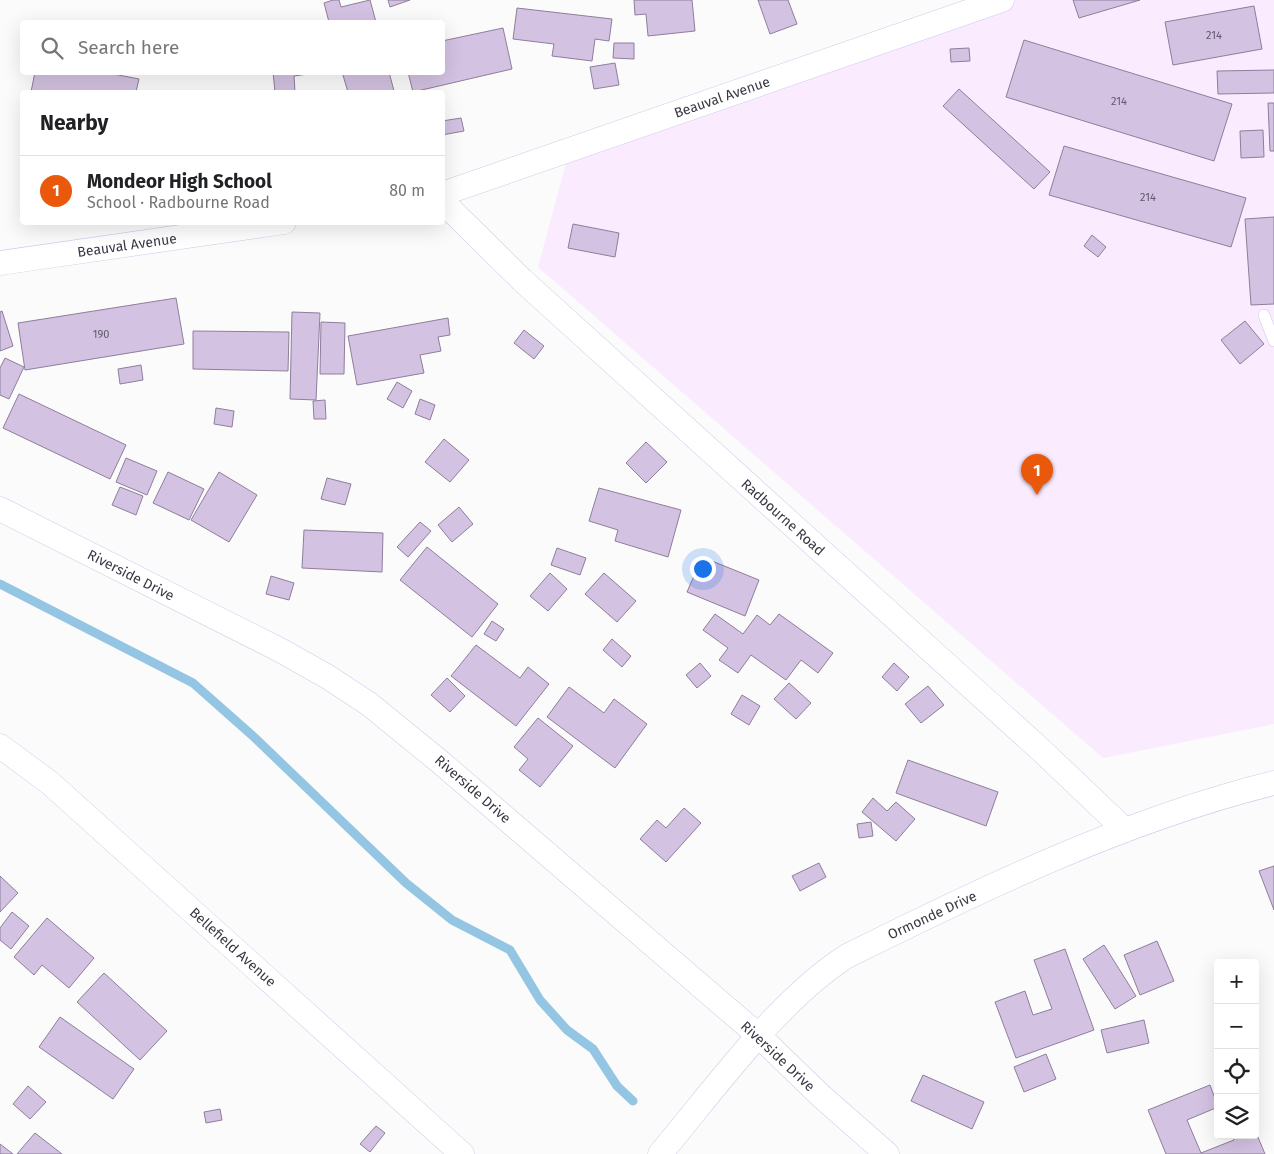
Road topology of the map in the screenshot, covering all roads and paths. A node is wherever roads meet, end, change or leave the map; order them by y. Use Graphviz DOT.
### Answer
graph roads {
  1 [pos="1002,0"];
  2 [pos="445,193"];
  3 [pos="445,205"];
  4 [pos="263,225"];
  5 [pos="0,263"];
  6 [pos="1264,315"];
  7 [pos="1274,342"];
  8 [pos="0,508"];
  9 [pos="0,746"];
  10 [pos="1274,784"];
  11 [pos="1125,830"];
  12 [pos="759,1036"];
  13 [pos="462,1154"];
  14 [pos="660,1154"];
  15 [pos="887,1154"];
  1 -- 2 [label="street, Beauval Avenue"];
  3 -- 11 [label="street, Radbourne Road"];
  4 -- 5 [label="street, Beauval Avenue"];
  6 -- 7 [label="lane"];
  8 -- 12 [label="street, Riverside Drive"];
  9 -- 13 [label="street, Bellefield Avenue"];
  10 -- 11 [label="street, Ormonde Drive"];
  11 -- 12 [label="street, Ormonde Drive"];
  12 -- 14 [label="street, Ormonde Drive"];
  12 -- 15 [label="street, Riverside Drive"];
}
